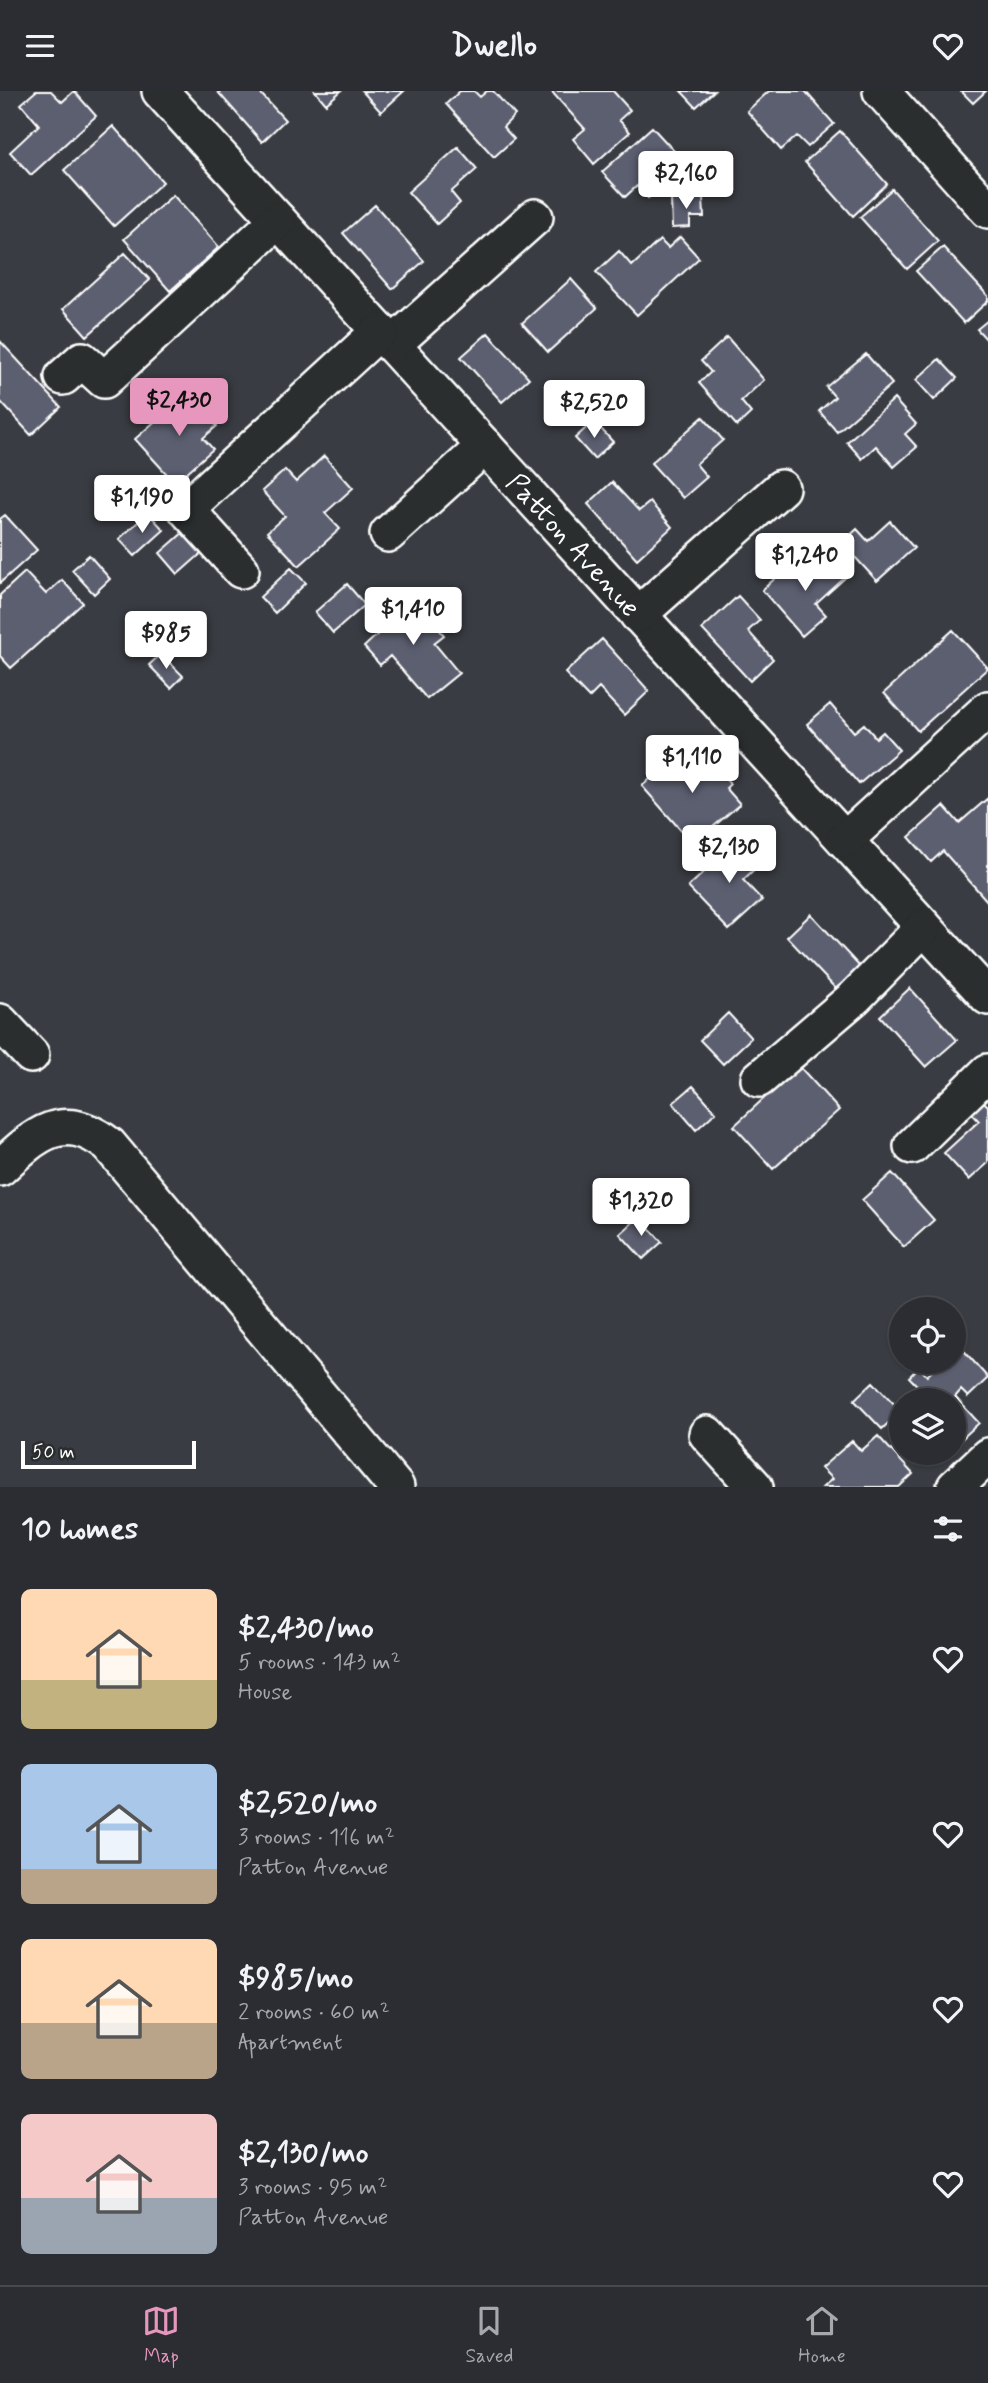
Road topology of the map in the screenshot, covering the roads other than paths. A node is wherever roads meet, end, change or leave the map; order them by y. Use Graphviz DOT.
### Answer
graph roads {
  1 [pos="160,91"];
  2 [pos="881,91"];
  3 [pos="988,210"];
  4 [pos="536,217"];
  5 [pos="278,220"];
  6 [pos="386,338"];
  7 [pos="63,377"];
  8 [pos="485,446"];
  9 [pos="781,488"];
  10 [pos="388,534"];
  11 [pos="241,571"];
  12 [pos="638,615"];
  13 [pos="988,709"];
  14 [pos="845,840"];
  15 [pos="924,927"];
  16 [pos="988,997"];
  17 [pos="0,1022"];
  18 [pos="31,1055"];
  19 [pos="988,1072"];
  20 [pos="759,1079"];
  21 [pos="912,1146"];
  22 [pos="0,1168"];
  23 [pos="707,1434"];
  24 [pos="988,1456"];
  25 [pos="396,1487"];
  26 [pos="755,1487"];
  27 [pos="955,1487"];
  1 -- 5 [label="street, Patton Avenue"];
  2 -- 3 [label="street"];
  4 -- 6 [label="street"];
  5 -- 6 [label="street, Patton Avenue"];
  5 -- 7 [label="street"];
  6 -- 8 [label="street, Patton Avenue"];
  6 -- 11 [label="street"];
  8 -- 10 [label="street"];
  8 -- 12 [label="street, Patton Avenue"];
  9 -- 12 [label="street"];
  12 -- 14 [label="street, Patton Avenue"];
  13 -- 14 [label="street"];
  14 -- 15 [label="street, Patton Avenue"];
  15 -- 16 [label="street, Patton Avenue"];
  15 -- 20 [label="street"];
  17 -- 18 [label="street"];
  19 -- 21 [label="street"];
  22 -- 25 [label="street"];
  23 -- 26 [label="street"];
  24 -- 27 [label="street"];
}
